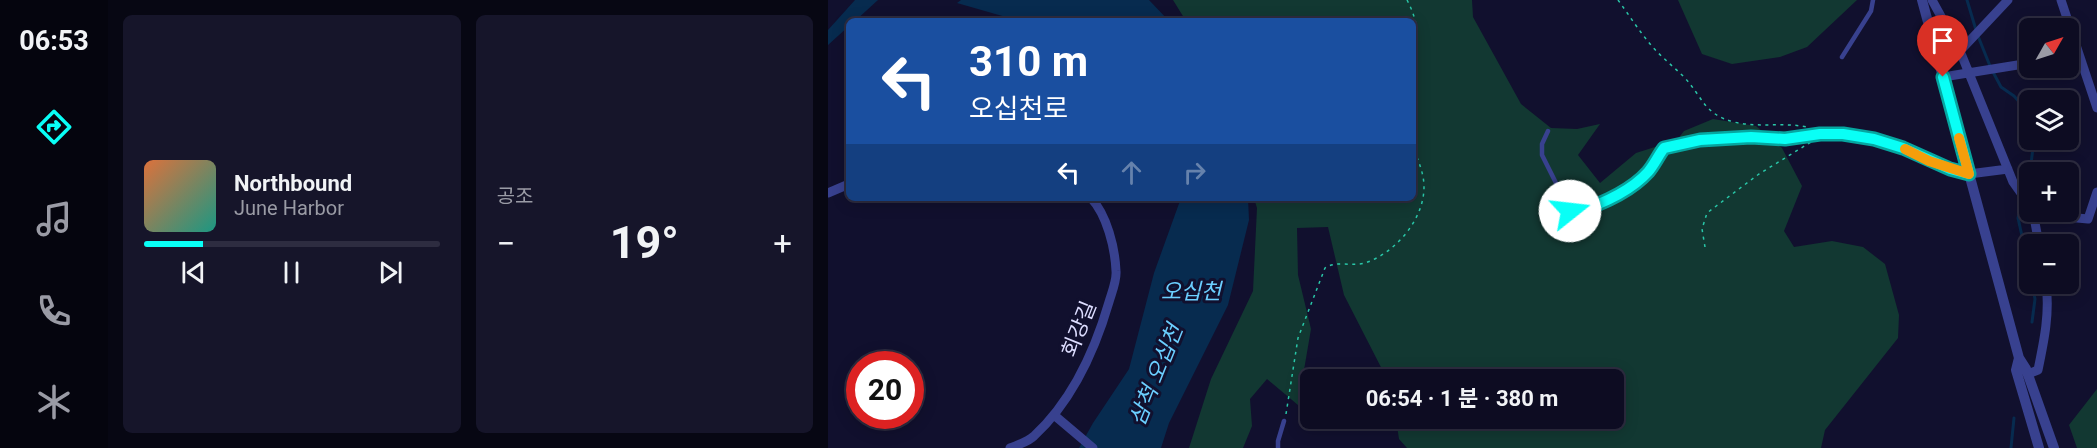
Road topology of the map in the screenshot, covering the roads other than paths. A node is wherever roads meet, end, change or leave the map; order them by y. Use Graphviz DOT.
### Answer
graph roads {
  1 [pos="1873,0"];
  2 [pos="1922,0"];
  3 [pos="1932,0"];
  4 [pos="2008,0"];
  5 [pos="2061,0"];
  6 [pos="1960,51"];
  7 [pos="2080,55"];
  8 [pos="1842,57"];
  9 [pos="2019,65"];
  10 [pos="1969,73"];
  11 [pos="1943,77"];
  12 [pos="2097,108"];
  13 [pos="1548,131"];
  14 [pos="2008,169"];
  15 [pos="1969,174"];
  16 [pos="846,185"];
  17 [pos="2019,191"];
  18 [pos="2097,192"];
  19 [pos="828,193"];
  20 [pos="1094,201"];
  21 [pos="2079,217"];
  22 [pos="2047,294"];
  23 [pos="2019,358"];
  24 [pos="2028,374"];
  25 [pos="1054,415"];
  26 [pos="1284,421"];
  27 [pos="1010,448"];
  28 [pos="1093,448"];
  29 [pos="1278,448"];
  30 [pos="2039,448"];
  31 [pos="2054,448"];
  1 -- 8 [label="lane"];
  2 -- 11 [label="street"];
  3 -- 6 [label="street"];
  4 -- 6 [label="street"];
  5 -- 7 [label="street"];
  6 -- 10 [label="street"];
  7 -- 12 [label="street"];
  9 -- 10 [label="street"];
  10 -- 11 [label="street"];
  10 -- 14 [label="street"];
  11 -- 15 [label="street"];
  13 -- 15 [label="lane"];
  14 -- 15 [label="street"];
  14 -- 17 [label="street"];
  15 -- 23 [label="street"];
  16 -- 19 [label="street"];
  18 -- 21 [label="street"];
  20 -- 25 [label="street, 회강길"];
  22 -- 24 [label="street"];
  23 -- 24 [label="street"];
  23 -- 30 [label="street"];
  24 -- 31 [label="street"];
  25 -- 27 [label="street, 회강길"];
  25 -- 28 [label="street"];
  26 -- 29 [label="lane"];
}
